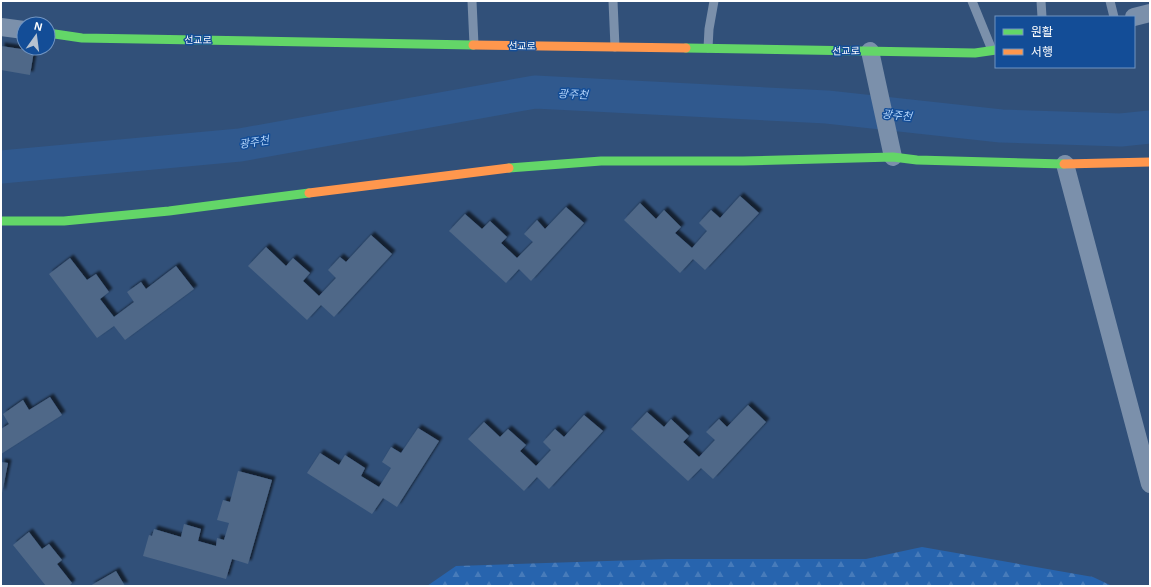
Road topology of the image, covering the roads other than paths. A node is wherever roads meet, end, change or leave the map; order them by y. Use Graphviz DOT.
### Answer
graph roads {
  1 [pos="472,1"];
  2 [pos="613,1"];
  3 [pos="714,1"];
  4 [pos="972,1"];
  5 [pos="1040,1"];
  6 [pos="1110,1"];
  7 [pos="1150,13"];
  8 [pos="1042,16"];
  9 [pos="1114,16"];
  10 [pos="1135,17"];
  11 [pos="1,27"];
  12 [pos="16,29"];
  13 [pos="56,34"];
  14 [pos="474,45"];
  15 [pos="616,47"];
  16 [pos="708,48"];
  17 [pos="994,50"];
  18 [pos="870,51"];
  19 [pos="893,157"];
  20 [pos="1150,162"];
  21 [pos="1065,164"];
  22 [pos="1,221"];
  23 [pos="1150,484"];
  1 -- 14 [label="lane"];
  2 -- 15 [label="lane"];
  3 -- 16 [label="lane"];
  4 -- 17 [label="lane"];
  5 -- 8 [label="lane"];
  6 -- 9 [label="lane"];
  7 -- 10 [label="street"];
  11 -- 12 [label="street"];
  13 -- 14 [label="street, 선교로"];
  14 -- 15 [label="street, 선교로"];
  15 -- 16 [label="street, 선교로"];
  16 -- 18 [label="street, 선교로"];
  17 -- 18 [label="street, 선교로"];
  18 -- 19 [label="street"];
  19 -- 21 [label="street"];
  19 -- 22 [label="street"];
  20 -- 21 [label="street"];
  21 -- 23 [label="street"];
}
